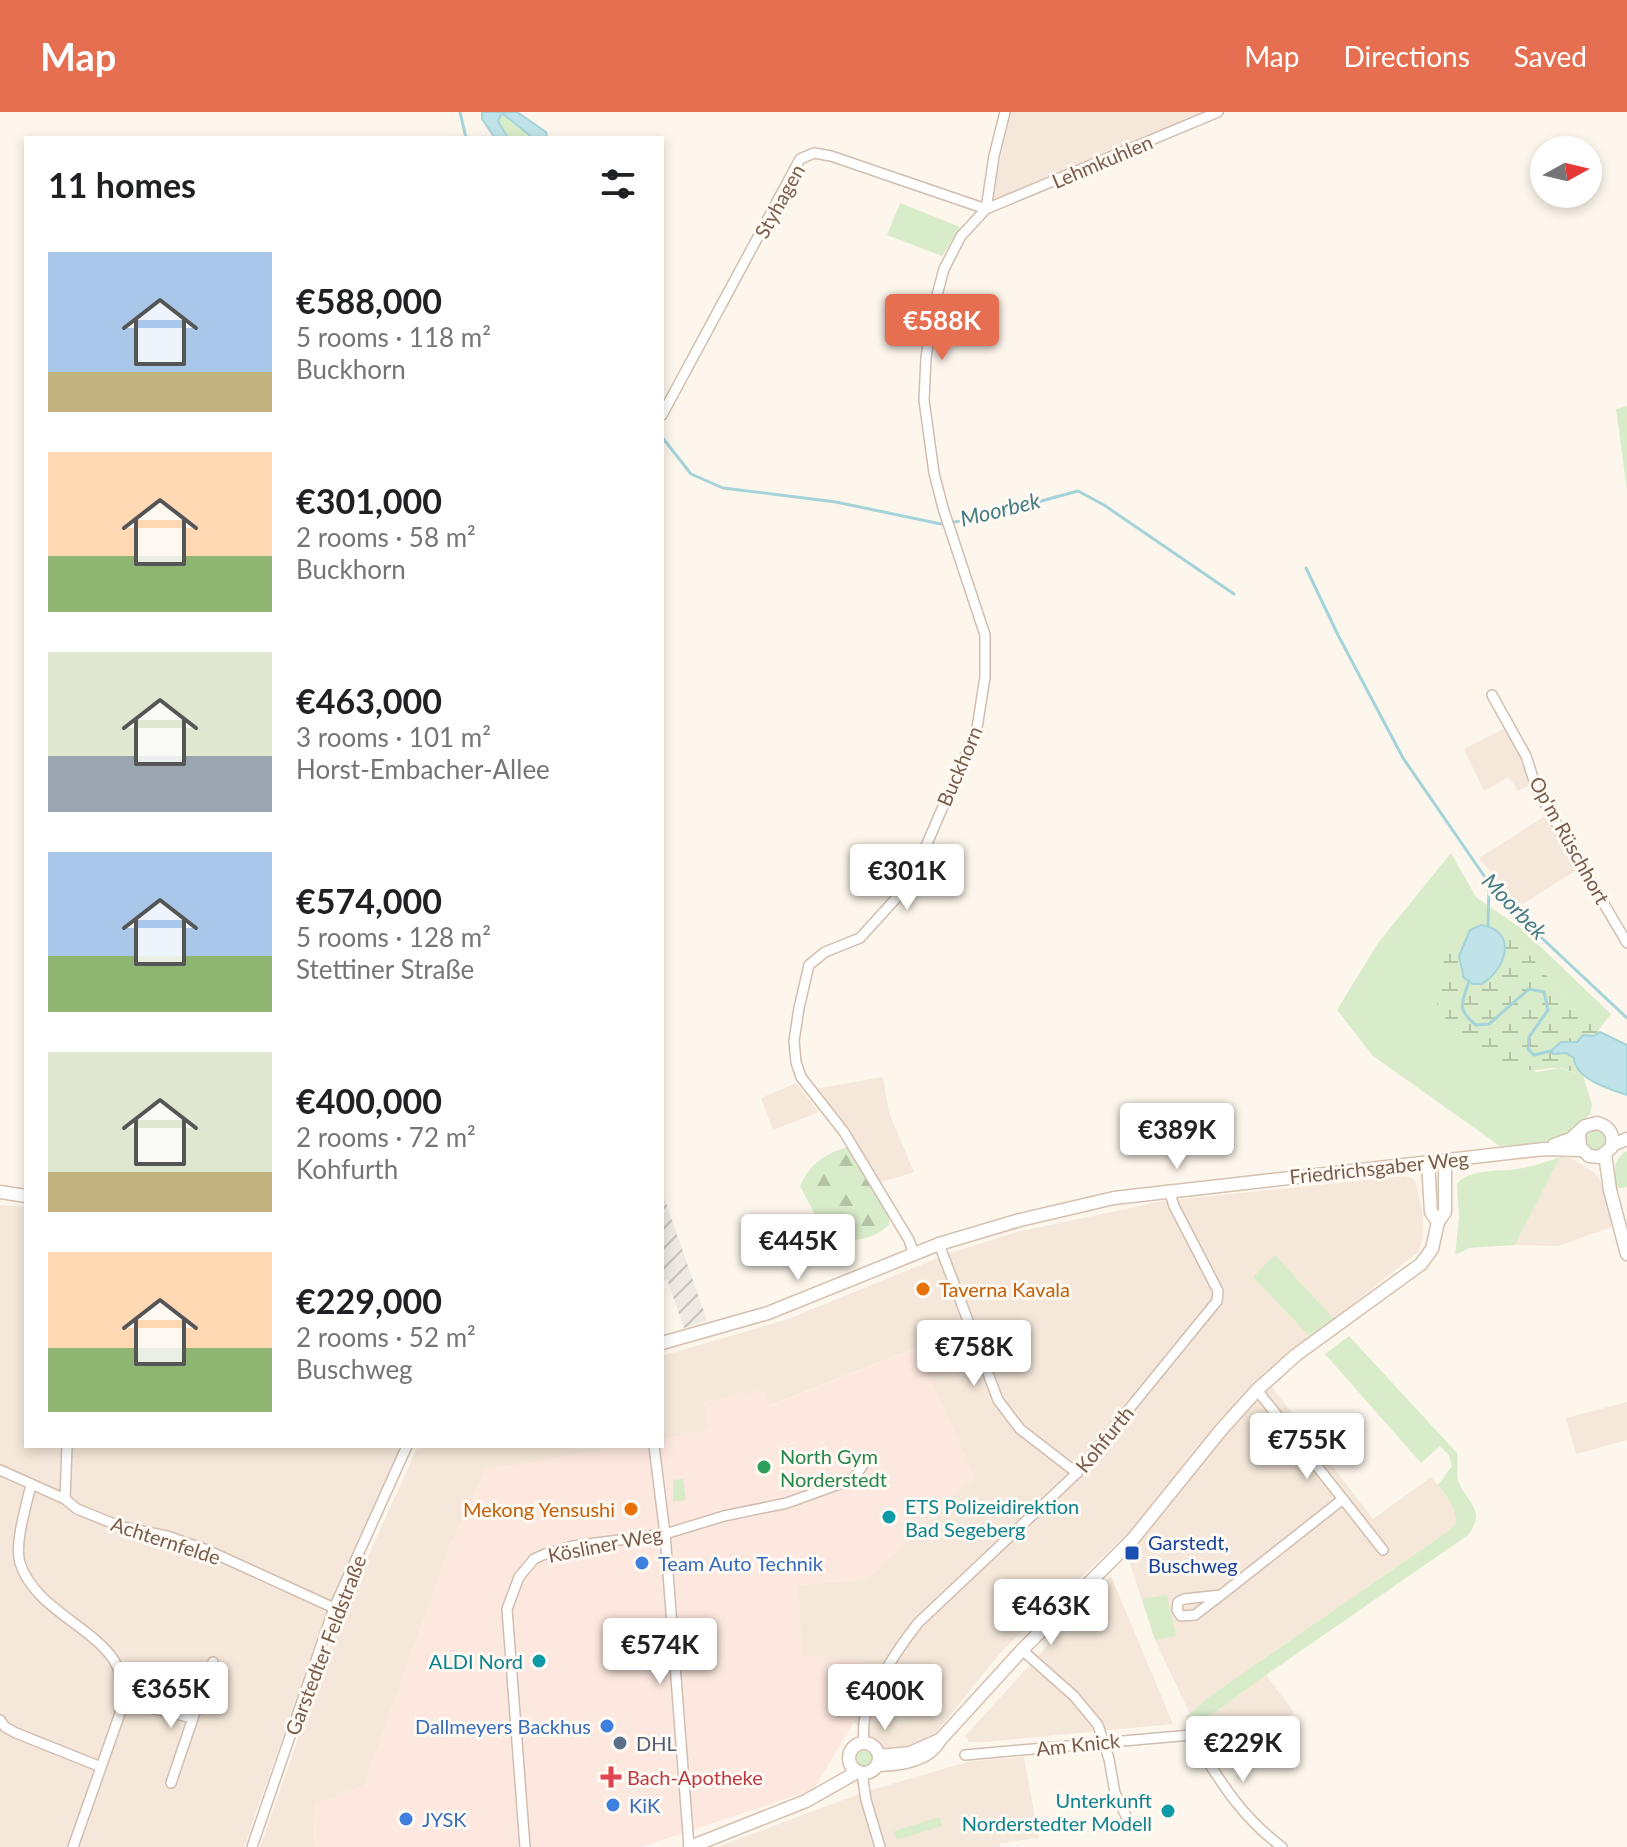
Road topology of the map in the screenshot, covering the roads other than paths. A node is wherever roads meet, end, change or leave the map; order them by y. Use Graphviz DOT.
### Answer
graph roads {
  1 [pos="1005,112"];
  2 [pos="1218,112"];
  3 [pos="986,209"];
  4 [pos="664,411"];
  5 [pos="1492,695"];
  6 [pos="1627,943"];
  7 [pos="1610,1131"];
  8 [pos="1627,1132"];
  9 [pos="1579,1134"];
  10 [pos="1627,1139"];
  11 [pos="1544,1149"];
  12 [pos="1581,1150"];
  13 [pos="1604,1152"];
  14 [pos="1445,1161"];
  15 [pos="1428,1162"];
  16 [pos="1169,1190"];
  17 [pos="0,1192"];
  18 [pos="24,1196"];
  19 [pos="1438,1222"];
  20 [pos="939,1244"];
  21 [pos="914,1254"];
  22 [pos="1627,1254"];
  23 [pos="664,1342"];
  24 [pos="1257,1390"];
  25 [pos="67,1448"];
  26 [pos="406,1448"];
  27 [pos="654,1448"];
  28 [pos="863,1465"];
  29 [pos="0,1470"];
  30 [pos="1077,1473"];
  31 [pos="31,1484"];
  32 [pos="65,1499"];
  33 [pos="1343,1499"];
  34 [pos="665,1534"];
  35 [pos="1383,1550"];
  36 [pos="1221,1595"];
  37 [pos="334,1608"];
  38 [pos="1022,1650"];
  39 [pos="213,1662"];
  40 [pos="124,1702"];
  41 [pos="193,1718"];
  42 [pos="0,1720"];
  43 [pos="1104,1741"];
  44 [pos="863,1743"];
  45 [pos="965,1755"];
  46 [pos="879,1761"];
  47 [pos="101,1767"];
  48 [pos="856,1770"];
  49 [pos="171,1783"];
  50 [pos="1128,1820"];
  51 [pos="73,1847"];
  52 [pos="252,1847"];
  53 [pos="525,1847"];
  54 [pos="689,1847"];
  55 [pos="880,1847"];
  56 [pos="1282,1847"];
  1 -- 3 [label="street"];
  2 -- 3 [label="street, Lehmkuhlen"];
  3 -- 4 [label="street, Styhagen"];
  3 -- 21 [label="street, Buckhorn"];
  5 -- 6 [label="street, Op'm Rüschhort"];
  7 -- 8 [label="street"];
  7 -- 9 [label="street"];
  7 -- 13 [label="street"];
  9 -- 11 [label="street, Friedrichsgaber Weg"];
  9 -- 12 [label="street"];
  10 -- 13 [label="street"];
  11 -- 12 [label="street, Friedrichsgaber Weg"];
  11 -- 14 [label="street, Friedrichsgaber Weg"];
  12 -- 13 [label="street"];
  13 -- 22 [label="street"];
  14 -- 15 [label="street, Friedrichsgaber Weg"];
  14 -- 19 [label="street, Kohfurth"];
  15 -- 16 [label="street, Friedrichsgaber Weg"];
  15 -- 19 [label="street"];
  16 -- 20 [label="street, Friedrichsgaber Weg"];
  16 -- 30 [label="street, Kohfurth"];
  17 -- 18 [label="street"];
  19 -- 24 [label="street, Kohfurth"];
  20 -- 21 [label="street, Friedrichsgaber Weg"];
  20 -- 30 [label="street"];
  21 -- 23 [label="street, Friedrichsgaber Weg"];
  24 -- 33 [label="street"];
  24 -- 38 [label="street, Kohfurth"];
  25 -- 32 [label="street"];
  26 -- 37 [label="street, Garstedter Feldstraße"];
  27 -- 34 [label="street"];
  28 -- 34 [label="street, Kösliner Weg"];
  29 -- 31 [label="street, Achternfelde"];
  30 -- 44 [label="street, Kohfurth"];
  31 -- 32 [label="street, Achternfelde"];
  31 -- 40 [label="street"];
  32 -- 37 [label="street, Achternfelde"];
  33 -- 35 [label="street"];
  33 -- 36 [label="street"];
  34 -- 53 [label="street, Kösliner Weg"];
  34 -- 54 [label="street"];
  37 -- 52 [label="street, Garstedter Feldstraße"];
  38 -- 43 [label="street"];
  38 -- 46 [label="street, Kohfurth"];
  39 -- 41 [label="street"];
  40 -- 41 [label="street"];
  40 -- 47 [label="street"];
  41 -- 49 [label="street"];
  42 -- 47 [label="street"];
  43 -- 45 [label="street, Am Knick"];
  43 -- 50 [label="street"];
  43 -- 56 [label="street, Am Knick"];
  44 -- 46 [label="street"];
  44 -- 48 [label="street, Kohfurth"];
  46 -- 48 [label="street, Kohfurth"];
  47 -- 51 [label="street"];
  48 -- 54 [label="street, Kohfurth"];
  48 -- 55 [label="street"];
}
